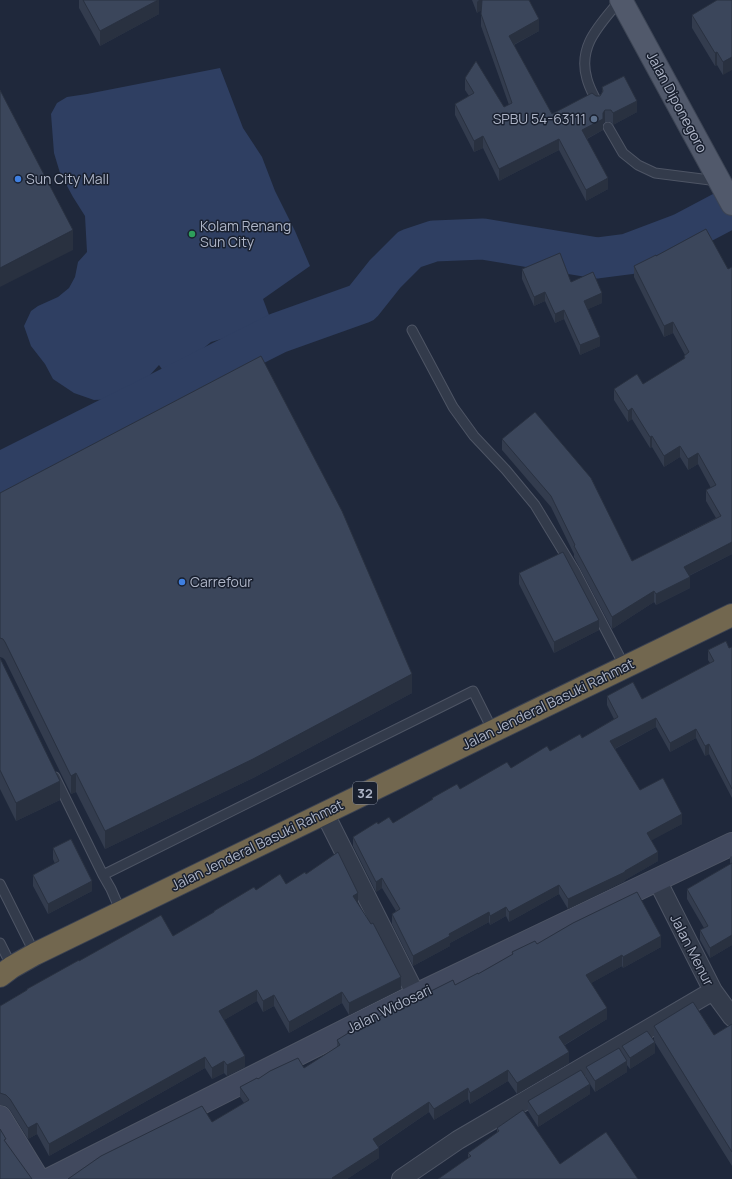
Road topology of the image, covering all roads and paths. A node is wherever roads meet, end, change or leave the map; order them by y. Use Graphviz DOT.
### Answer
graph roads {
  1 [pos="621,0"];
  2 [pos="596,102"];
  3 [pos="608,127"];
  4 [pos="720,182"];
  5 [pos="732,204"];
  6 [pos="412,330"];
  7 [pos="732,615"];
  8 [pos="625,668"];
  9 [pos="493,731"];
  10 [pos="51,769"];
  11 [pos="324,812"];
  12 [pos="732,844"];
  13 [pos="103,875"];
  14 [pos="657,880"];
  15 [pos="0,884"];
  16 [pos="121,912"];
  17 [pos="0,943"];
  18 [pos="35,954"];
  19 [pos="6,972"];
  20 [pos="713,991"];
  21 [pos="416,995"];
  22 [pos="732,1017"];
  23 [pos="0,1118"];
  24 [pos="38,1179"];
  25 [pos="50,1179"];
  26 [pos="401,1179"];
  1 -- 2 [label="lane"];
  1 -- 4 [label="main road, Jalan Diponegoro"];
  3 -- 4 [label="lane"];
  4 -- 5 [label="main road, Jalan Diponegoro"];
  6 -- 8 [label="lane"];
  7 -- 8 [label="highway, Jalan Jenderal Basuki Rahmat / 32"];
  8 -- 9 [label="highway, Jalan Jenderal Basuki Rahmat / 32"];
  9 -- 11 [label="highway, Jalan Jenderal Basuki Rahmat / 32"];
  9 -- 13 [label="lane"];
  10 -- 13 [label="lane"];
  11 -- 16 [label="highway, Jalan Jenderal Basuki Rahmat / 32"];
  11 -- 21 [label="street"];
  12 -- 14 [label="street, Jalan Widosari"];
  13 -- 16 [label="lane"];
  14 -- 20 [label="street, Jalan Menur"];
  14 -- 21 [label="street, Jalan Widosari"];
  15 -- 18 [label="lane"];
  16 -- 18 [label="highway, Jalan Jenderal Basuki Rahmat / 32"];
  17 -- 19 [label="lane"];
  18 -- 19 [label="highway, Jalan Jenderal Basuki Rahmat / 32"];
  20 -- 22 [label="street, Jalan Menur"];
  20 -- 26 [label="street"];
  21 -- 25 [label="street, Jalan Widosari"];
  23 -- 24 [label="street"];
}
